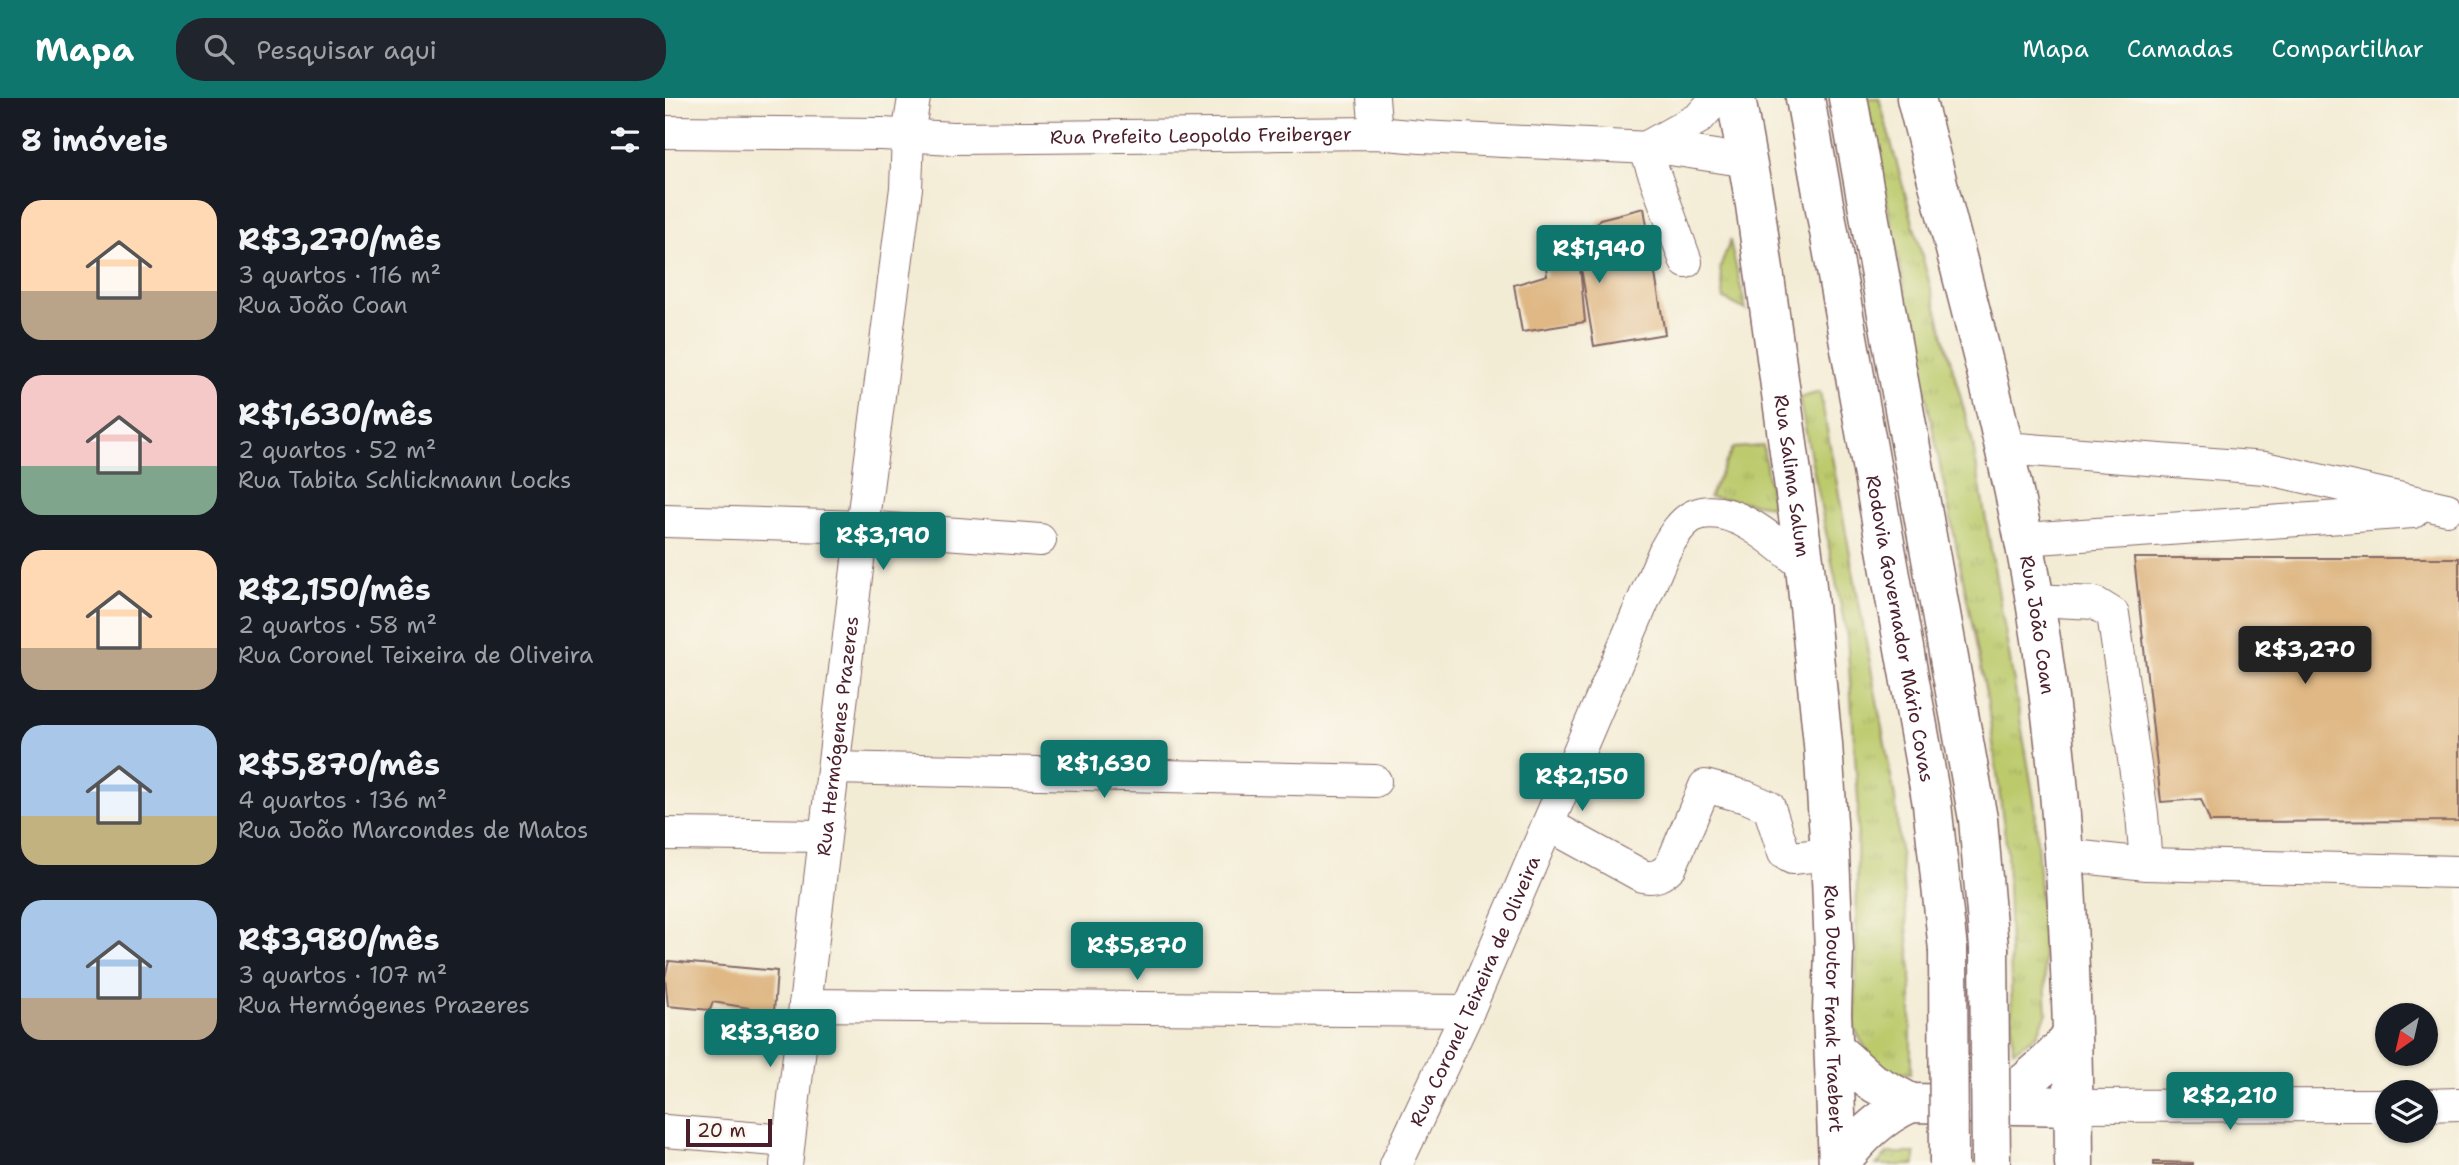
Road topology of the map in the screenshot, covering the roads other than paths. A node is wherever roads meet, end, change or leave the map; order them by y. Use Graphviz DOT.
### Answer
graph roads {
  1 [pos="914,98"];
  2 [pos="1373,98"];
  3 [pos="1717,98"];
  4 [pos="1736,98"];
  5 [pos="1805,98"];
  6 [pos="1848,98"];
  7 [pos="1916,98"];
  8 [pos="665,132"];
  9 [pos="1376,133"];
  10 [pos="908,136"];
  11 [pos="1645,148"];
  12 [pos="1748,161"];
  13 [pos="1686,262"];
  14 [pos="2004,448"];
  15 [pos="2453,510"];
  16 [pos="665,522"];
  17 [pos="862,527"];
  18 [pos="2023,539"];
  19 [pos="1040,540"];
  20 [pos="1805,567"];
  21 [pos="2035,600"];
  22 [pos="834,768"];
  23 [pos="1375,781"];
  24 [pos="1549,825"];
  25 [pos="665,834"];
  26 [pos="824,836"];
  27 [pos="1831,853"];
  28 [pos="2064,855"];
  29 [pos="2146,864"];
  30 [pos="2459,872"];
  31 [pos="805,1005"];
  32 [pos="1468,1010"];
  33 [pos="2071,1037"];
  34 [pos="1835,1050"];
  35 [pos="1911,1103"];
  36 [pos="1996,1103"];
  37 [pos="2459,1104"];
  38 [pos="2375,1105"];
  39 [pos="2438,1105"];
  40 [pos="2073,1106"];
  41 [pos="665,1131"];
  42 [pos="786,1153"];
  43 [pos="1396,1165"];
  44 [pos="1838,1165"];
  45 [pos="1949,1165"];
  46 [pos="1991,1165"];
  47 [pos="2067,1165"];
  48 [pos="2074,1165"];
  1 -- 10 [label="street, Rua Hermógenes Prazeres"];
  2 -- 9 [label="street"];
  3 -- 11 [label="street"];
  4 -- 12 [label="main road, Rua Salima Salum"];
  5 -- 45 [label="main road, Rodovia Governador Mário Covas, bridge"];
  6 -- 46 [label="main road, bridge"];
  7 -- 14 [label="main road, Rua João Coan"];
  8 -- 10 [label="street, Rua Prefeito Leopoldo Freiberger"];
  9 -- 10 [label="street, Rua Prefeito Leopoldo Freiberger"];
  9 -- 11 [label="street, Rua Prefeito Leopoldo Freiberger"];
  10 -- 17 [label="street, Rua Hermógenes Prazeres"];
  11 -- 12 [label="street, Rua Prefeito Leopoldo Freiberger"];
  11 -- 13 [label="street"];
  12 -- 20 [label="main road, Rua Salima Salum"];
  14 -- 15 [label="street"];
  14 -- 18 [label="main road, Rua João Coan"];
  15 -- 18 [label="street"];
  16 -- 17 [label="street"];
  17 -- 19 [label="street"];
  17 -- 22 [label="street, Rua Hermógenes Prazeres"];
  18 -- 21 [label="main road, Rua João Coan"];
  20 -- 24 [label="street, Rua Coronel Teixeira de Oliveira"];
  20 -- 27 [label="main road, Rua Salima Salum"];
  21 -- 28 [label="main road, Rua João Coan"];
  21 -- 29 [label="street"];
  22 -- 23 [label="street"];
  22 -- 26 [label="street, Rua Hermógenes Prazeres"];
  24 -- 27 [label="street"];
  24 -- 32 [label="street, Rua Coronel Teixeira de Oliveira"];
  25 -- 26 [label="street"];
  26 -- 31 [label="street, Rua Hermógenes Prazeres"];
  27 -- 34 [label="main road, Rua Doutor Frank Traebert"];
  28 -- 29 [label="street"];
  28 -- 33 [label="main road, Rua João Coan"];
  29 -- 30 [label="street"];
  31 -- 32 [label="street"];
  31 -- 42 [label="street, Rua Hermógenes Prazeres"];
  32 -- 43 [label="street, Rua Coronel Teixeira de Oliveira"];
  33 -- 36 [label="main road"];
  33 -- 40 [label="main road, Rua João Coan"];
  34 -- 35 [label="main road"];
  34 -- 44 [label="main road, Rua Doutor Frank Traebert"];
  35 -- 36 [label="main road"];
  35 -- 44 [label="main road"];
  36 -- 40 [label="main road"];
  36 -- 47 [label="main road"];
  37 -- 39 [label="street"];
  38 -- 40 [label="street"];
  40 -- 48 [label="main road, Rua João Coan"];
  41 -- 42 [label="street"];
}
